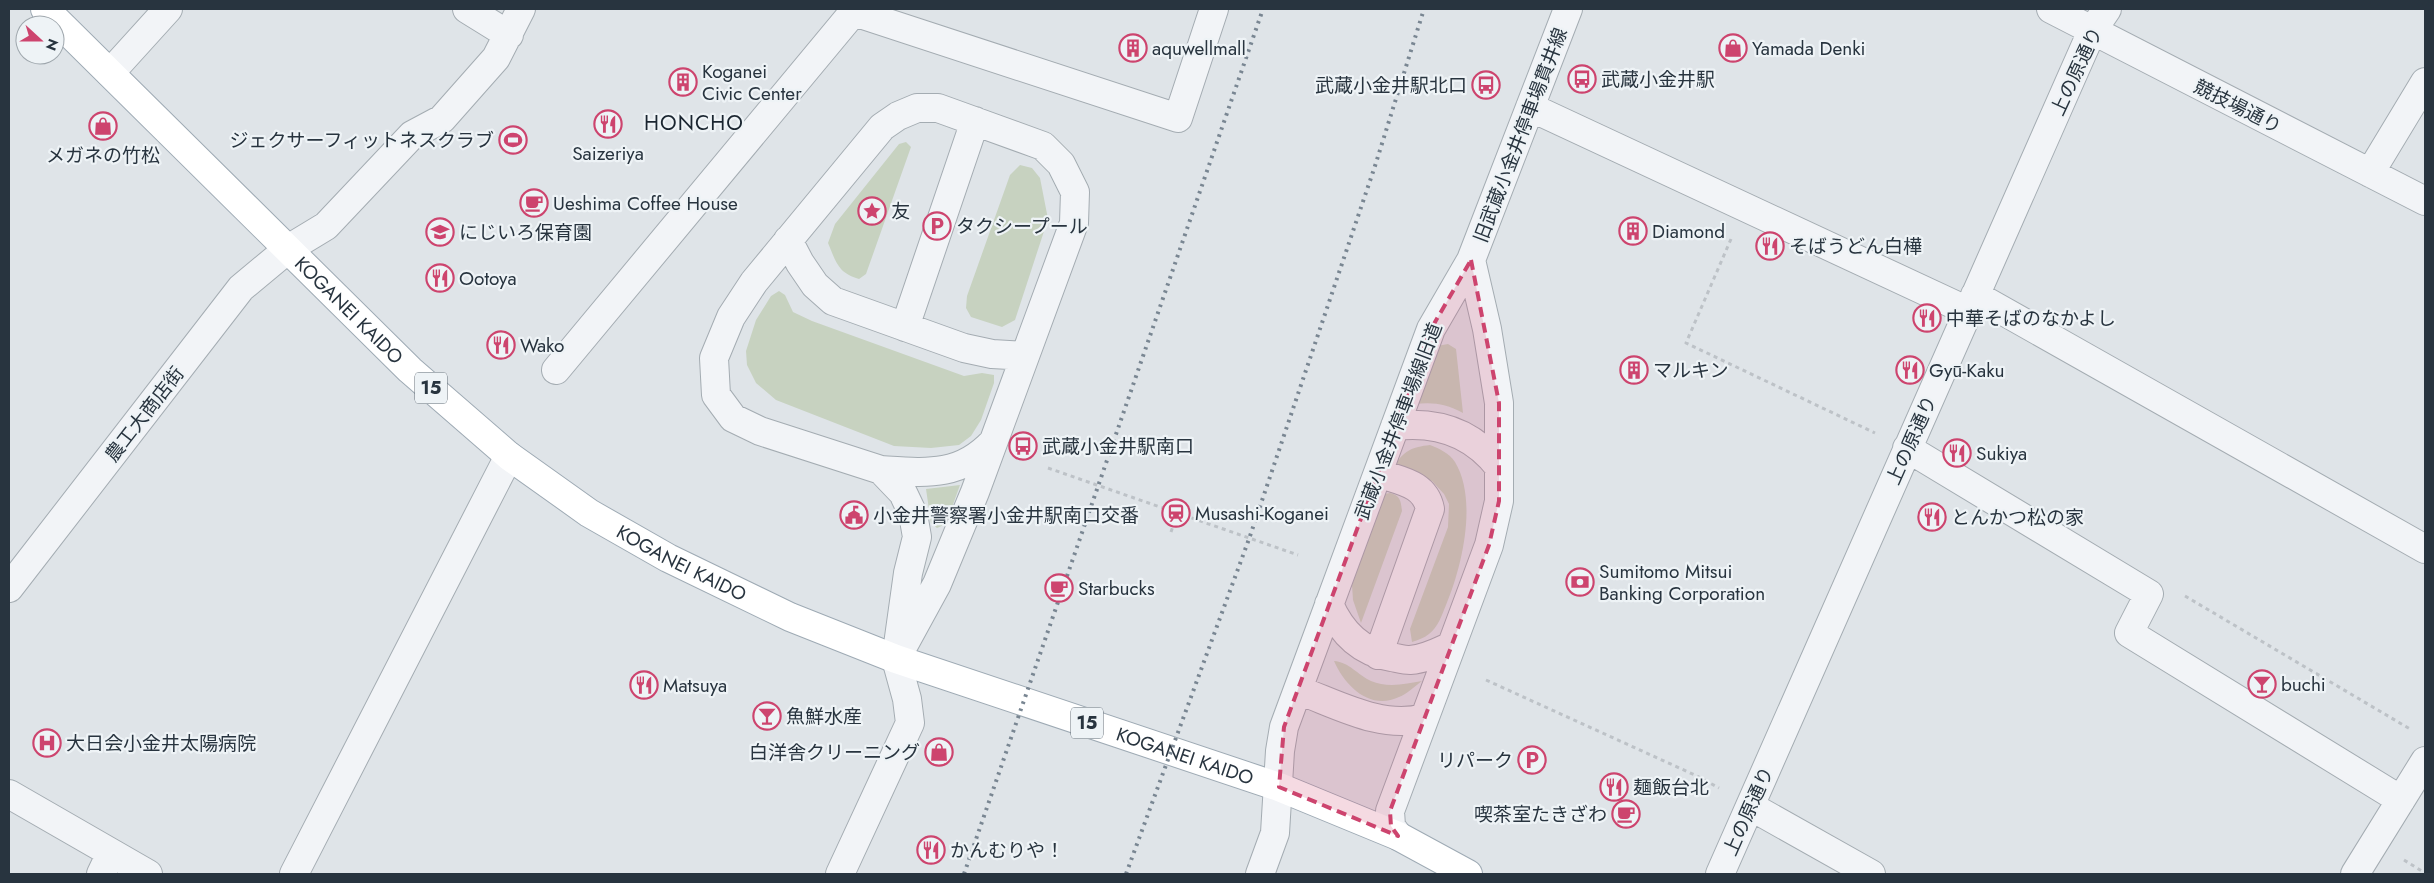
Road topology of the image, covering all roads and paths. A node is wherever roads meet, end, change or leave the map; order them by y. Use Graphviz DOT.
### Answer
graph roads {
  1 [pos="45,9"];
  2 [pos="168,9"];
  3 [pos="467,9"];
  4 [pos="521,9"];
  5 [pos="1214,9"];
  6 [pos="1568,9"];
  7 [pos="2051,9"];
  8 [pos="855,10"];
  9 [pos="2099,20"];
  10 [pos="509,35"];
  11 [pos="110,73"];
  12 [pos="2425,82"];
  13 [pos="1530,107"];
  14 [pos="975,121"];
  15 [pos="2370,173"];
  16 [pos="2425,201"];
  17 [pos="1745,207"];
  18 [pos="788,240"];
  19 [pos="288,249"];
  20 [pos="1471,260"];
  21 [pos="1972,303"];
  22 [pos="905,327"];
  23 [pos="1025,356"];
  24 [pos="556,370"];
  25 [pos="1395,426"];
  26 [pos="993,442"];
  27 [pos="1908,448"];
  28 [pos="509,456"];
  29 [pos="1498,467"];
  30 [pos="1048,468"];
  31 [pos="881,470"];
  32 [pos="1378,473"];
  33 [pos="1177,514"];
  34 [pos="1171,532"];
  35 [pos="2425,549"];
  36 [pos="1298,555"];
  37 [pos="9,588"];
  38 [pos="2149,594"];
  39 [pos="1329,604"];
  40 [pos="1451,646"];
  41 [pos="1378,655"];
  42 [pos="896,659"];
  43 [pos="1486,680"];
  44 [pos="1298,690"];
  45 [pos="1424,718"];
  46 [pos="2417,733"];
  47 [pos="2425,761"];
  48 [pos="1402,774"];
  49 [pos="1279,787"];
  50 [pos="9,794"];
  51 [pos="2401,800"];
  52 [pos="1750,806"];
  53 [pos="1398,836"];
  54 [pos="106,864"];
  55 [pos="148,874"];
  56 [pos="294,874"];
  57 [pos="840,874"];
  58 [pos="1260,874"];
  59 [pos="1468,874"];
  60 [pos="1720,874"];
  61 [pos="1871,874"];
  62 [pos="2355,874"];
  1 -- 11 [label="main road, KOGANEI KAIDO / 15"];
  2 -- 11 [label="street"];
  3 -- 10 [label="street"];
  4 -- 10 [label="street, 農工大商店街"];
  5 -- 8 [label="street"];
  6 -- 13 [label="street, 旧武蔵小金井停車場貫井線"];
  7 -- 9 [label="street, 競技場通り"];
  8 -- 24 [label="street"];
  9 -- 15 [label="street, 競技場通り"];
  9 -- 21 [label="street, 上の原通り"];
  10 -- 19 [label="street, 農工大商店街"];
  11 -- 19 [label="main road, KOGANEI KAIDO / 15"];
  12 -- 15 [label="street"];
  13 -- 17 [label="street"];
  13 -- 20 [label="street, 旧武蔵小金井停車場貫井線"];
  14 -- 18 [label="street"];
  14 -- 22 [label="street"];
  14 -- 23 [label="street"];
  15 -- 16 [label="street, 競技場通り"];
  17 -- 21 [label="street"];
  17 -- 27 [label="path"];
  18 -- 22 [label="street"];
  18 -- 31 [label="street"];
  19 -- 28 [label="main road, KOGANEI KAIDO / 15"];
  19 -- 37 [label="street, 農工大商店街"];
  20 -- 25 [label="street, 武蔵小金井停車場線旧道"];
  20 -- 29 [label="street"];
  21 -- 27 [label="street, 上の原通り"];
  21 -- 35 [label="street"];
  22 -- 23 [label="street"];
  23 -- 26 [label="street"];
  25 -- 29 [label="street"];
  25 -- 32 [label="street, 武蔵小金井停車場線旧道"];
  26 -- 31 [label="street"];
  26 -- 42 [label="street"];
  27 -- 38 [label="street"];
  27 -- 52 [label="street, 上の原通り"];
  28 -- 42 [label="main road, KOGANEI KAIDO / 15"];
  28 -- 56 [label="street"];
  29 -- 40 [label="street"];
  30 -- 33 [label="path"];
  31 -- 42 [label="street"];
  32 -- 39 [label="street, 武蔵小金井停車場線旧道"];
  32 -- 41 [label="street"];
  33 -- 34 [label="path"];
  33 -- 36 [label="path"];
  38 -- 46 [label="path"];
  38 -- 51 [label="street"];
  39 -- 41 [label="street"];
  39 -- 44 [label="street, 武蔵小金井停車場線旧道"];
  40 -- 41 [label="street"];
  40 -- 45 [label="street"];
  42 -- 49 [label="main road, KOGANEI KAIDO / 15"];
  42 -- 57 [label="street"];
  43 -- 52 [label="path"];
  44 -- 45 [label="street"];
  44 -- 49 [label="street, 武蔵小金井停車場線旧道"];
  45 -- 48 [label="street"];
  47 -- 51 [label="street"];
  48 -- 49 [label="street"];
  48 -- 53 [label="street"];
  49 -- 53 [label="main road, KOGANEI KAIDO / 15"];
  49 -- 58 [label="street, 武蔵小金井停車場線旧道"];
  50 -- 54 [label="street"];
  51 -- 62 [label="street"];
  52 -- 60 [label="street, 上の原通り"];
  52 -- 61 [label="street"];
  53 -- 59 [label="main road, KOGANEI KAIDO / 15"];
  54 -- 55 [label="street"];
}
